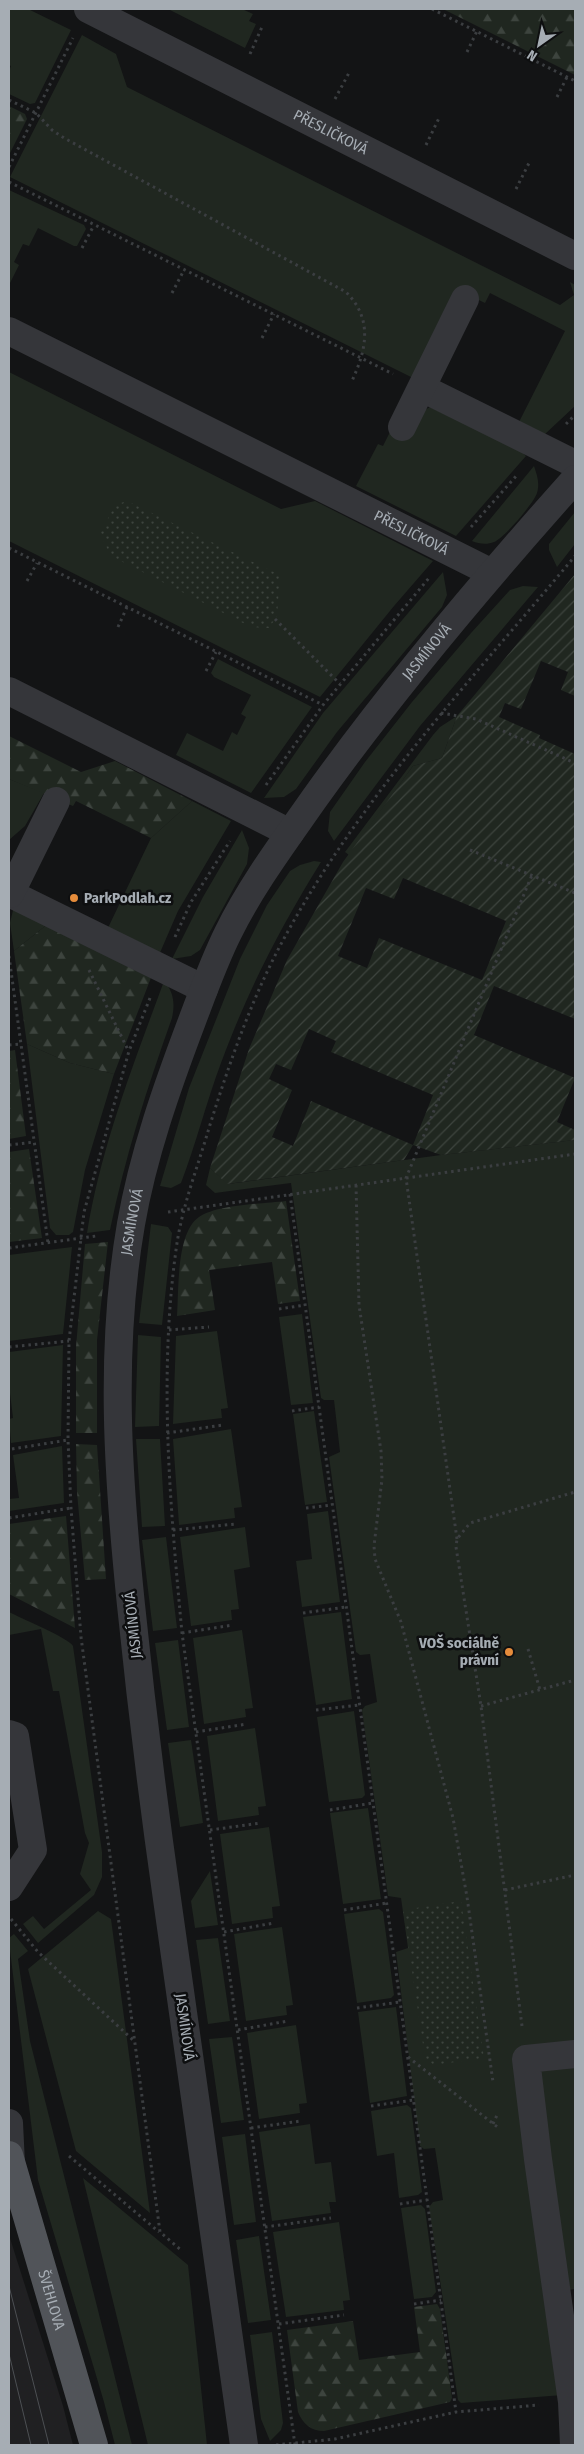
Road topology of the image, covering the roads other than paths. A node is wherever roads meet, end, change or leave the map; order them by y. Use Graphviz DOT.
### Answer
graph roads {
  1 [pos="83,19"];
  2 [pos="575,256"];
  3 [pos="465,299"];
  4 [pos="9,331"];
  5 [pos="422,388"];
  6 [pos="402,427"];
  7 [pos="575,464"];
  8 [pos="575,479"];
  9 [pos="492,573"];
  10 [pos="9,691"];
  11 [pos="56,801"];
  12 [pos="290,833"];
  13 [pos="10,894"];
  14 [pos="204,989"];
  15 [pos="9,1734"];
  16 [pos="9,1887"];
  17 [pos="575,2054"];
  18 [pos="9,2123"];
  19 [pos="10,2159"];
  20 [pos="94,2445"];
  21 [pos="244,2445"];
  22 [pos="574,2445"];
  1 -- 2 [label="street, PŘESLIČKOVÁ"];
  3 -- 5 [label="street"];
  4 -- 9 [label="street, PŘESLIČKOVÁ"];
  5 -- 6 [label="street"];
  5 -- 7 [label="street"];
  8 -- 9 [label="street, JASMÍNOVÁ"];
  9 -- 12 [label="street, JASMÍNOVÁ"];
  10 -- 12 [label="street"];
  11 -- 13 [label="street"];
  12 -- 14 [label="street, JASMÍNOVÁ"];
  13 -- 14 [label="street"];
  14 -- 21 [label="street, JASMÍNOVÁ"];
  15 -- 16 [label="street"];
  17 -- 22 [label="street"];
  18 -- 19 [label="street"];
  19 -- 20 [label="main road, ŠVEHLOVA"];
}
